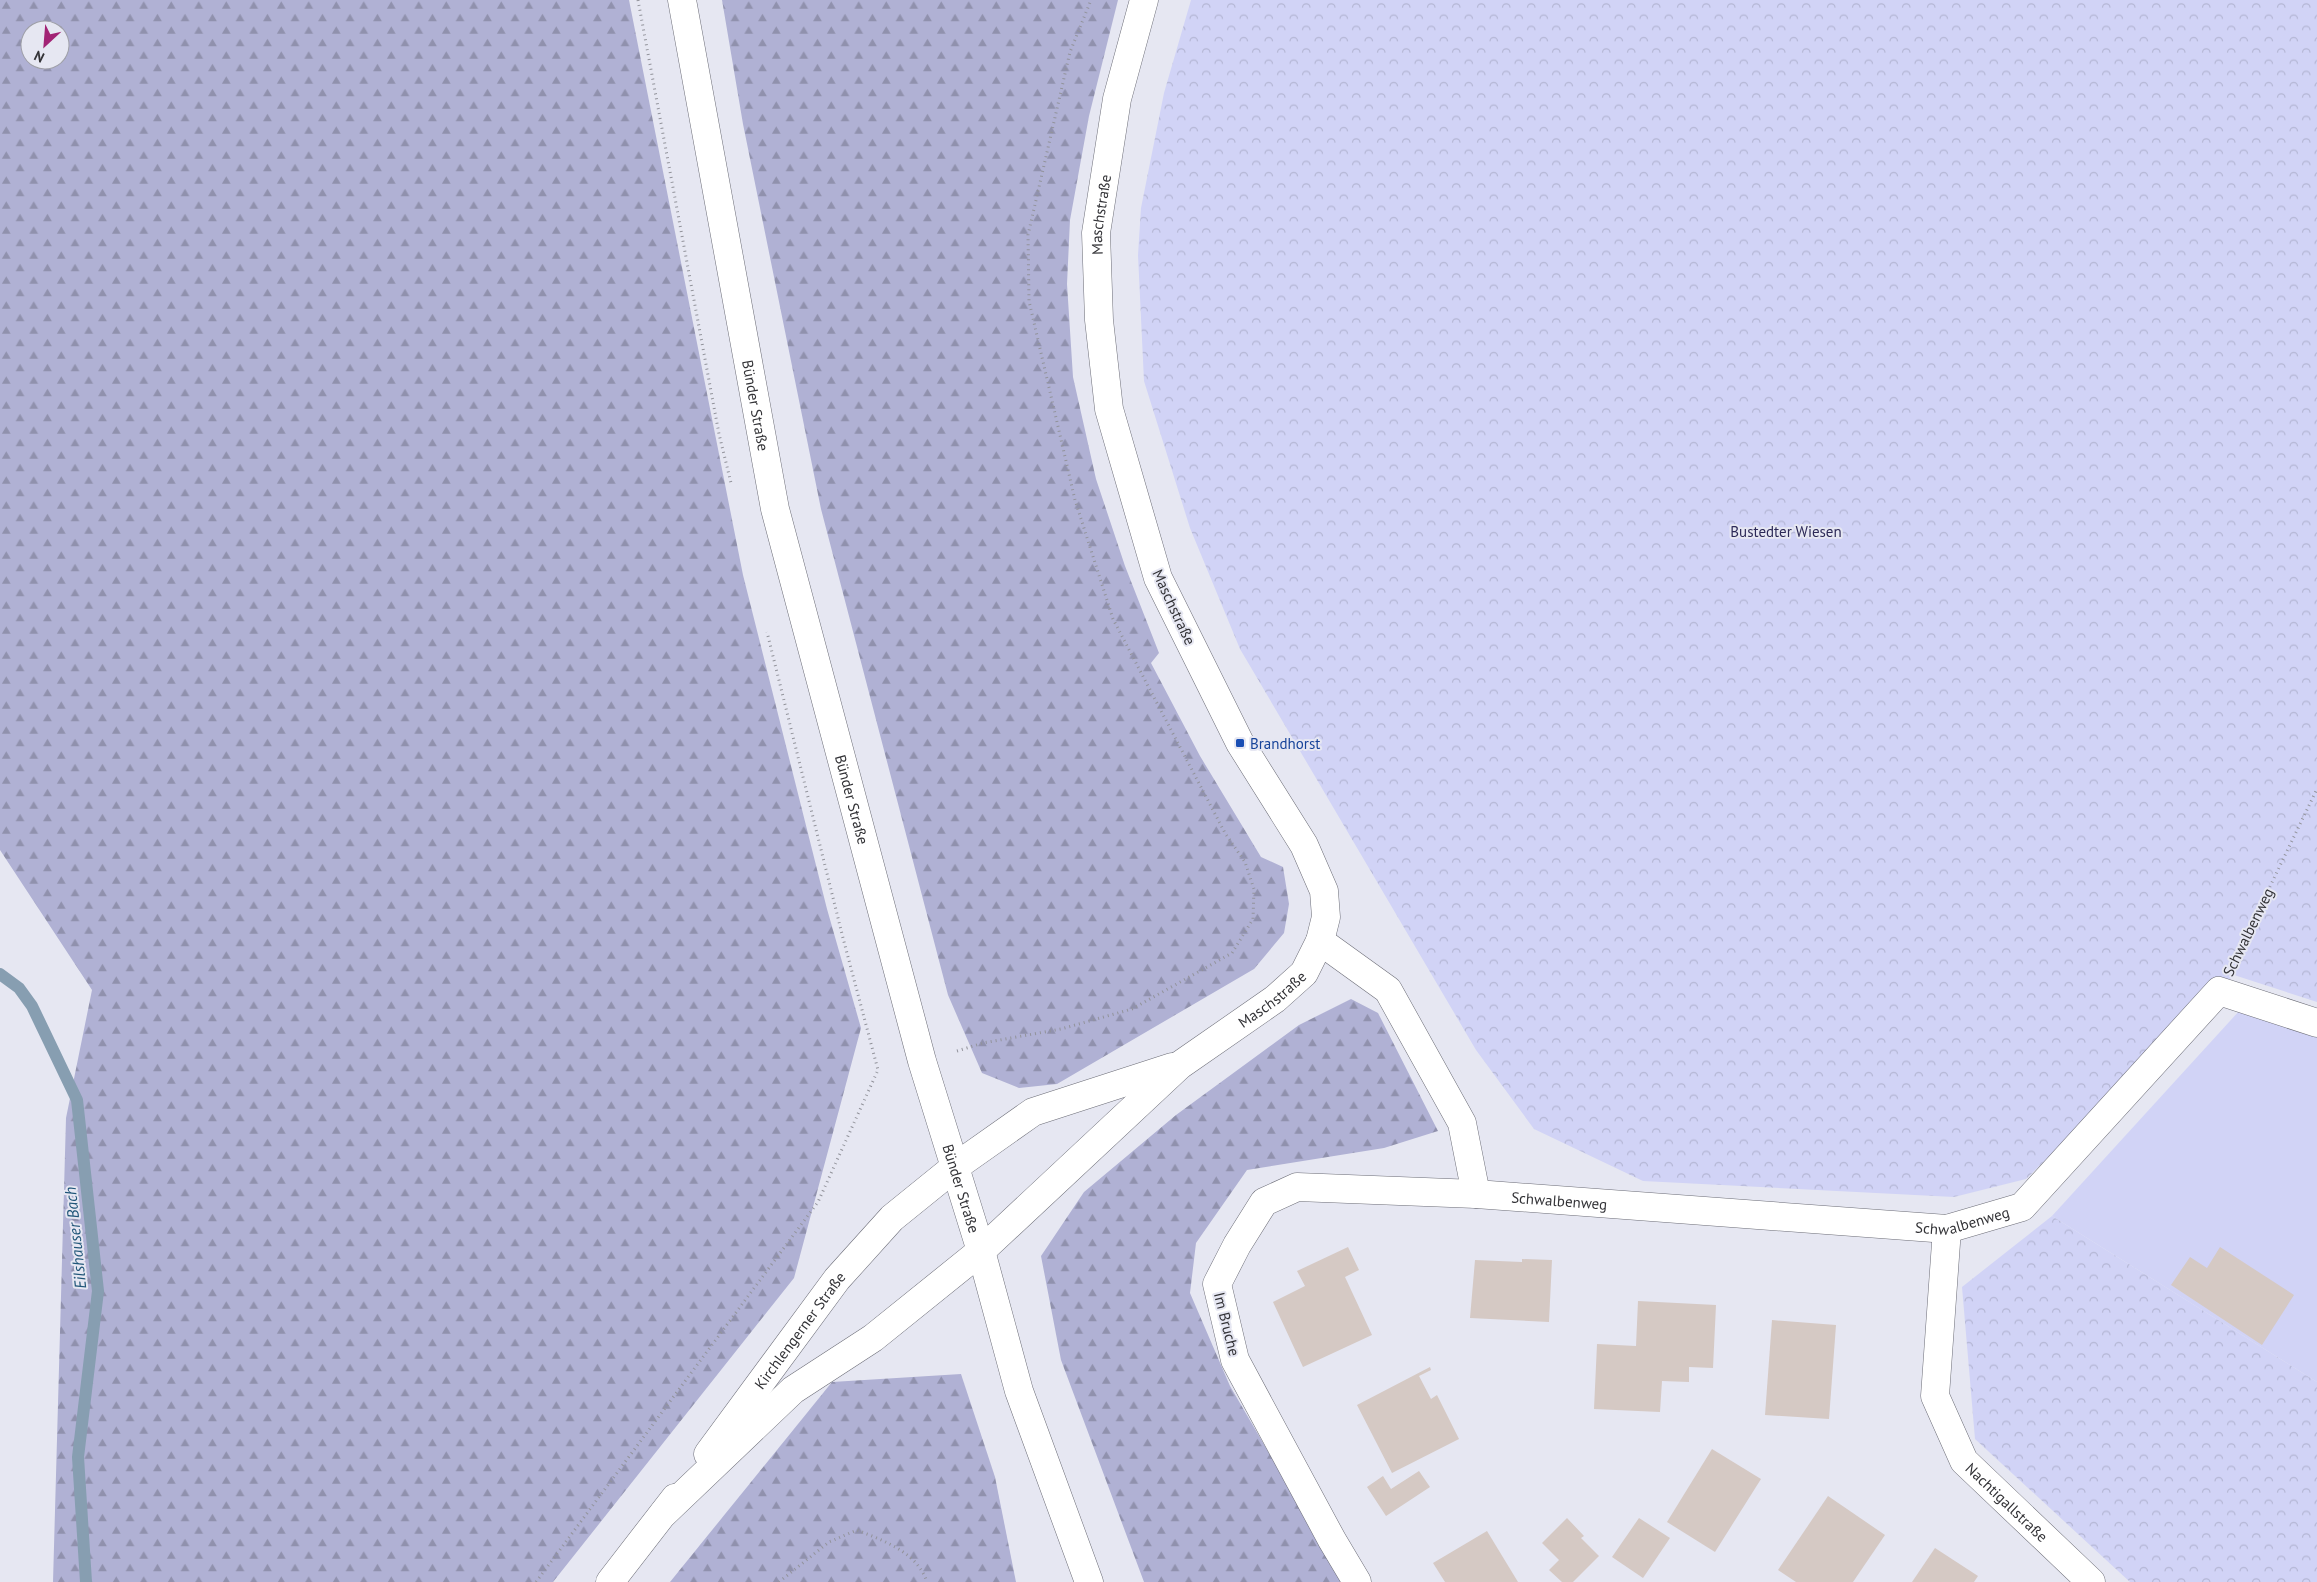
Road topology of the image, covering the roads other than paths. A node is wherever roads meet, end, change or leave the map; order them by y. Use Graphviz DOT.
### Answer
graph roads {
  1 [pos="682,0"];
  2 [pos="1144,0"];
  3 [pos="1320,941"];
  4 [pos="2317,1024"];
  5 [pos="1180,1065"];
  6 [pos="954,1167"];
  7 [pos="1476,1194"];
  8 [pos="1947,1229"];
  9 [pos="980,1251"];
  10 [pos="664,1513"];
  11 [pos="610,1582"];
  12 [pos="1088,1582"];
  13 [pos="1357,1582"];
  14 [pos="2091,1582"];
  1 -- 6 [label="street, Bünder Straße"];
  2 -- 3 [label="street, Maschstraße"];
  3 -- 5 [label="street, Maschstraße"];
  3 -- 7 [label="street"];
  4 -- 8 [label="street, Schwalbenweg"];
  5 -- 6 [label="street, Maschstraße"];
  5 -- 9 [label="street, Maschstraße"];
  6 -- 9 [label="street, Bünder Straße"];
  6 -- 10 [label="street, Kirchlengerner Straße"];
  7 -- 8 [label="street, Schwalbenweg"];
  7 -- 13 [label="street, Im Bruche"];
  8 -- 14 [label="street, Nachtigallstraße"];
  9 -- 10 [label="street, Kirchlengerner Straße"];
  9 -- 12 [label="street, Bünder Straße"];
  10 -- 11 [label="street, Kirchlengerner Straße"];
}
